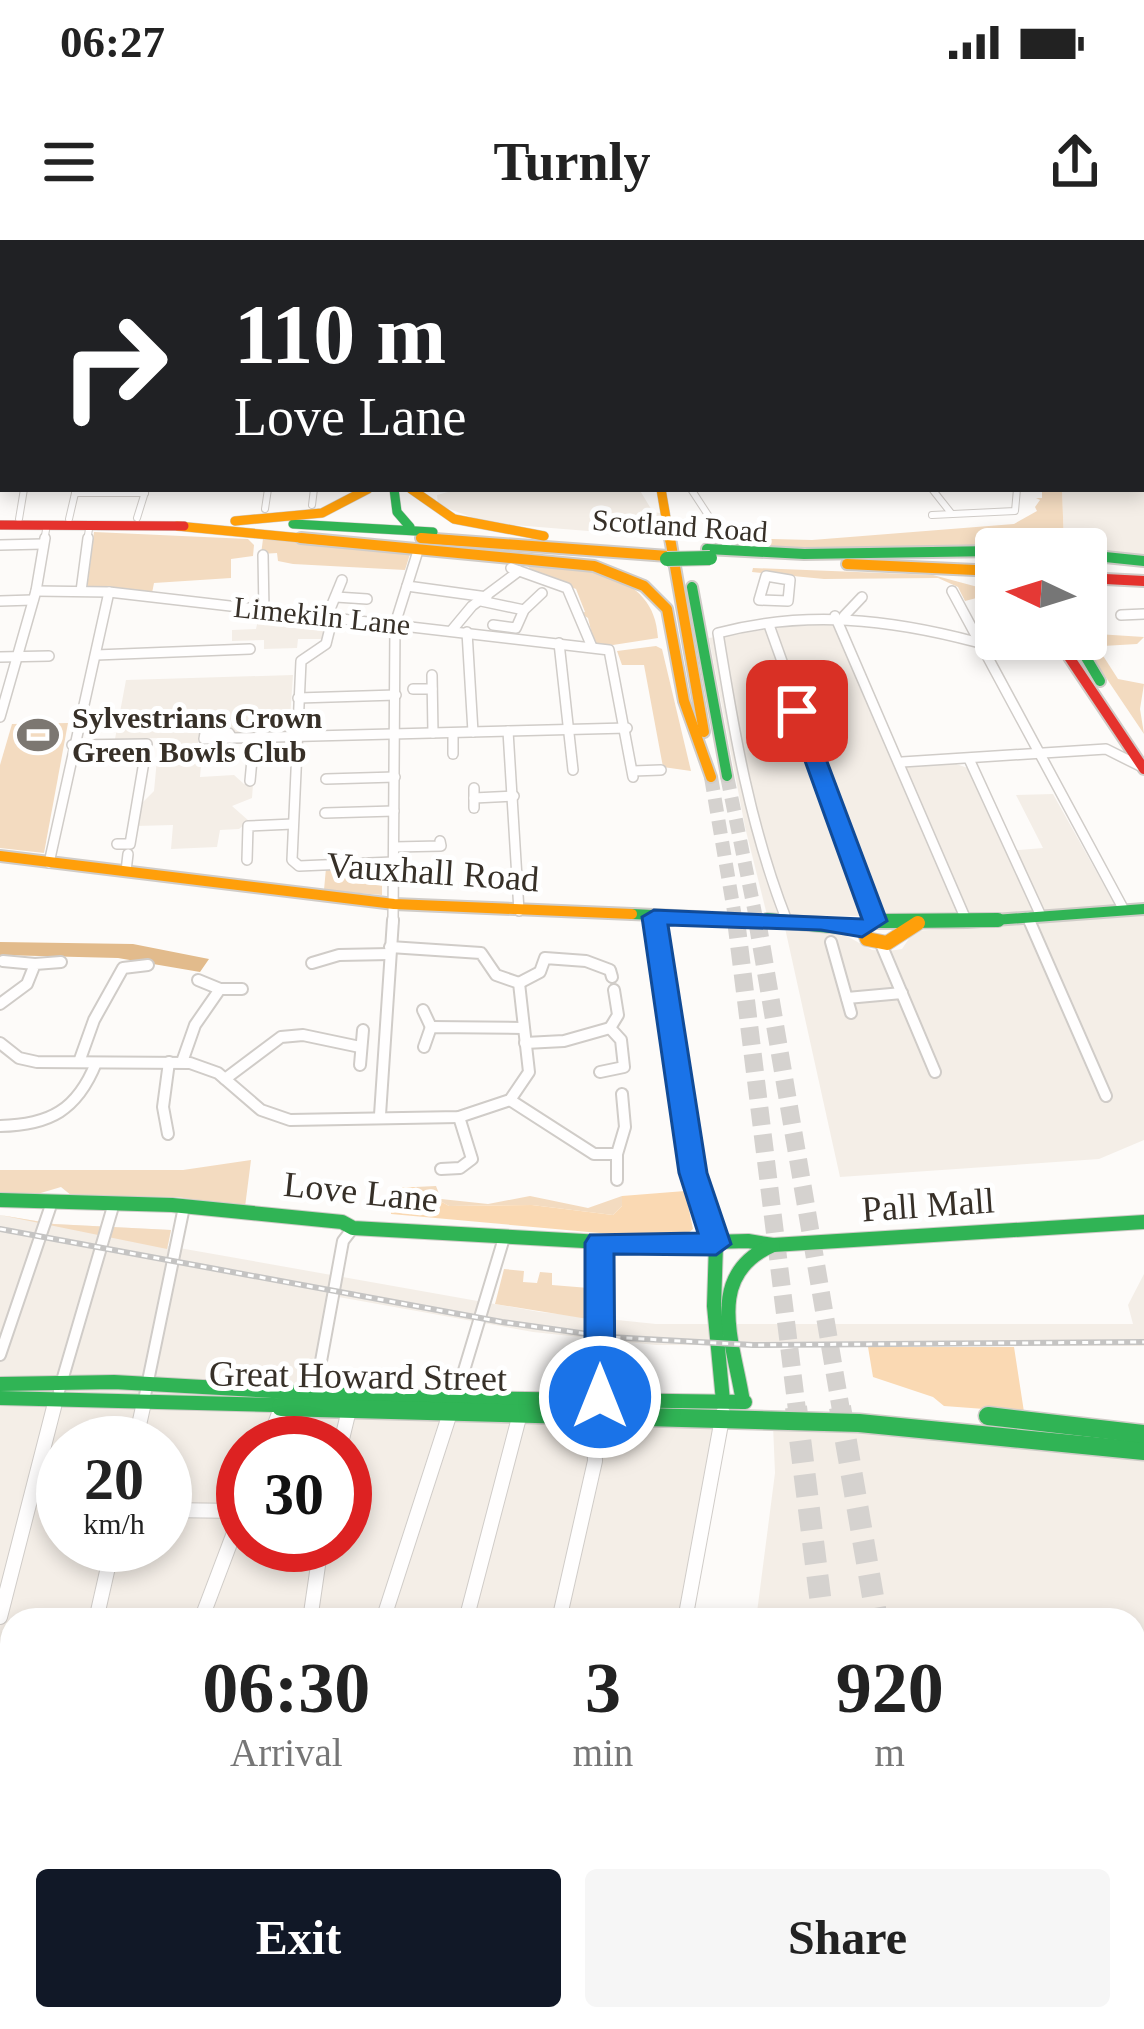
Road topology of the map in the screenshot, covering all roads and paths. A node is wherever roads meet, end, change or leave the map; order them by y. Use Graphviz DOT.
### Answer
graph roads {
  1 [pos="22,492"];
  2 [pos="76,492"];
  3 [pos="146,492"];
  4 [pos="268,492"];
  5 [pos="314,492"];
  6 [pos="365,492"];
  7 [pos="394,492"];
  8 [pos="414,492"];
  9 [pos="662,492"];
  10 [pos="671,492"];
  11 [pos="692,492"];
  12 [pos="934,492"];
  13 [pos="1017,492"];
  14 [pos="312,506"];
  15 [pos="265,509"];
  16 [pos="70,512"];
  17 [pos="952,513"];
  18 [pos="932,515"];
  19 [pos="137,518"];
  20 [pos="235,520"];
  21 [pos="6,521"];
  22 [pos="177,526"];
  23 [pos="410,527"];
  24 [pos="46,530"];
  25 [pos="89,530"];
  26 [pos="609,543"];
  27 [pos="0,544"];
  28 [pos="44,544"];
  29 [pos="466,549"];
  30 [pos="715,551"];
  31 [pos="975,552"];
  32 [pos="417,554"];
  33 [pos="667,554"];
  34 [pos="263,555"];
  35 [pos="1107,557"];
  36 [pos="910,560"];
  37 [pos="1144,561"];
  38 [pos="935,569"];
  39 [pos="975,571"];
  40 [pos="1107,579"];
  41 [pos="342,580"];
  42 [pos="975,581"];
  43 [pos="1144,581"];
  44 [pos="202,586"];
  45 [pos="407,586"];
  46 [pos="80,591"];
  47 [pos="952,591"];
  48 [pos="109,592"];
  49 [pos="542,593"];
  50 [pos="34,596"];
  51 [pos="862,596"];
  52 [pos="336,597"];
  53 [pos="368,599"];
  54 [pos="484,599"];
  55 [pos="759,600"];
  56 [pos="788,601"];
  57 [pos="0,602"];
  58 [pos="201,602"];
  59 [pos="524,610"];
  60 [pos="264,611"];
  61 [pos="758,613"];
  62 [pos="1144,614"];
  63 [pos="1120,615"];
  64 [pos="840,616"];
  65 [pos="803,618"];
  66 [pos="329,620"];
  67 [pos="395,624"];
  68 [pos="493,625"];
  69 [pos="769,625"];
  70 [pos="452,630"];
  71 [pos="467,632"];
  72 [pos="975,640"];
  73 [pos="975,642"];
  74 [pos="559,643"];
  75 [pos="592,647"];
  76 [pos="250,649"];
  77 [pos="96,655"];
  78 [pos="50,656"];
  79 [pos="0,657"];
  80 [pos="17,657"];
  81 [pos="986,660"];
  82 [pos="1072,660"];
  83 [pos="1089,660"];
  84 [pos="432,675"];
  85 [pos="432,688"];
  86 [pos="413,689"];
  87 [pos="396,695"];
  88 [pos="298,698"];
  89 [pos="1,711"];
  90 [pos="627,728"];
  91 [pos="1119,728"];
  92 [pos="570,729"];
  93 [pos="508,731"];
  94 [pos="473,732"];
  95 [pos="433,733"];
  96 [pos="453,733"];
  97 [pos="395,734"];
  98 [pos="254,738"];
  99 [pos="295,738"];
  100 [pos="232,739"];
  101 [pos="72,745"];
  102 [pos="1144,746"];
  103 [pos="1106,749"];
  104 [pos="453,754"];
  105 [pos="1036,754"];
  106 [pos="969,759"];
  107 [pos="902,762"];
  108 [pos="1143,768"];
  109 [pos="573,770"];
  110 [pos="662,770"];
  111 [pos="395,776"];
  112 [pos="238,777"];
  113 [pos="719,777"];
  114 [pos="340,778"];
  115 [pos="326,779"];
  116 [pos="514,796"];
  117 [pos="474,798"];
  118 [pos="394,811"];
  119 [pos="325,813"];
  120 [pos="338,813"];
  121 [pos="292,824"];
  122 [pos="117,844"];
  123 [pos="440,846"];
  124 [pos="394,847"];
  125 [pos="247,860"];
  126 [pos="2,861"];
  127 [pos="49,862"];
  128 [pos="393,862"];
  129 [pos="394,904"];
  130 [pos="519,910"];
  131 [pos="1134,910"];
  132 [pos="1034,916"];
  133 [pos="654,917"];
  134 [pos="787,922"];
  135 [pos="967,922"];
  136 [pos="880,930"];
  137 [pos="831,942"];
  138 [pos="390,950"];
  139 [pos="3,961"];
  140 [pos="61,962"];
  141 [pos="106,962"];
  142 [pos="312,963"];
  143 [pos="35,964"];
  144 [pos="148,964"];
  145 [pos="123,968"];
  146 [pos="198,980"];
  147 [pos="519,983"];
  148 [pos="614,988"];
  149 [pos="220,989"];
  150 [pos="242,989"];
  151 [pos="902,993"];
  152 [pos="600,998"];
  153 [pos="848,998"];
  154 [pos="0,1004"];
  155 [pos="423,1010"];
  156 [pos="851,1013"];
  157 [pos="431,1027"];
  158 [pos="523,1028"];
  159 [pos="610,1028"];
  160 [pos="363,1030"];
  161 [pos="0,1043"];
  162 [pos="525,1043"];
  163 [pos="360,1047"];
  164 [pos="424,1047"];
  165 [pos="79,1062"];
  166 [pos="175,1062"];
  167 [pos="96,1063"];
  168 [pos="360,1065"];
  169 [pos="600,1072"];
  170 [pos="935,1072"];
  171 [pos="225,1079"];
  172 [pos="621,1088"];
  173 [pos="1106,1096"];
  174 [pos="510,1100"];
  175 [pos="638,1105"];
  176 [pos="380,1115"];
  177 [pos="459,1117"];
  178 [pos="0,1126"];
  179 [pos="168,1134"];
  180 [pos="616,1154"];
  181 [pos="441,1169"];
  182 [pos="617,1180"];
  183 [pos="0,1200"];
  184 [pos="52,1202"];
  185 [pos="114,1203"];
  186 [pos="184,1207"];
  187 [pos="1144,1222"];
  188 [pos="353,1228"];
  189 [pos="503,1238"];
  190 [pos="600,1243"];
  191 [pos="716,1244"];
  192 [pos="773,1245"];
  193 [pos="713,1281"];
  194 [pos="730,1303"];
  195 [pos="0,1355"];
  196 [pos="147,1384"];
  197 [pos="0,1385"];
  198 [pos="59,1391"];
  199 [pos="315,1394"];
  200 [pos="0,1398"];
  201 [pos="454,1404"];
  202 [pos="597,1404"];
  203 [pos="143,1405"];
  204 [pos="730,1405"];
  205 [pos="281,1408"];
  206 [pos="349,1410"];
  207 [pos="520,1410"];
  208 [pos="141,1416"];
  209 [pos="278,1416"];
  210 [pos="348,1416"];
  211 [pos="933,1417"];
  212 [pos="1144,1434"];
  213 [pos="1144,1451"];
  214 [pos="107,1572"];
  215 [pos="219,1572"];
  216 [pos="317,1572"];
  217 [pos="2,1608"];
  218 [pos="99,1608"];
  219 [pos="206,1608"];
  220 [pos="312,1608"];
  221 [pos="387,1608"];
  222 [pos="469,1608"];
  223 [pos="562,1608"];
  224 [pos="688,1608"];
  1 -- 21 [label="street"];
  2 -- 16 [label="street"];
  3 -- 19 [label="street"];
  4 -- 15 [label="street"];
  5 -- 14 [label="street"];
  6 -- 20 [label="main road"];
  7 -- 23 [label="main road"];
  8 -- 26 [label="main road"];
  9 -- 113 [label="main road"];
  10 -- 113 [label="main road"];
  11 -- 30 [label="street"];
  12 -- 17 [label="street"];
  13 -- 17 [label="street"];
  16 -- 19 [label="main road, Scotland Road"];
  16 -- 21 [label="main road, Scotland Road"];
  17 -- 18 [label="street"];
  19 -- 20 [label="main road, Scotland Road"];
  20 -- 26 [label="main road, Scotland Road"];
  21 -- 22 [label="main road, Scotland Road"];
  22 -- 33 [label="main road, Scotland Road"];
  22 -- 113 [label="main road"];
  24 -- 28 [label="street"];
  25 -- 46 [label="street"];
  26 -- 33 [label="main road, Scotland Road"];
  27 -- 28 [label="street"];
  28 -- 50 [label="street"];
  29 -- 33 [label="main road"];
  30 -- 33 [label="main road, Scotland Road, bridge"];
  30 -- 36 [label="main road, Scotland Road"];
  31 -- 36 [label="main road, Scotland Road"];
  32 -- 45 [label="street"];
  34 -- 60 [label="street"];
  35 -- 37 [label="main road"];
  36 -- 38 [label="main road, Scotland Road"];
  38 -- 39 [label="main road, Scotland Road"];
  38 -- 42 [label="main road"];
  40 -- 43 [label="main road"];
  41 -- 52 [label="street"];
  44 -- 58 [label="street"];
  45 -- 54 [label="street"];
  45 -- 67 [label="street"];
  46 -- 48 [label="street, Limekiln Lane"];
  46 -- 50 [label="street, Limekiln Lane"];
  47 -- 72 [label="street"];
  48 -- 58 [label="street, Limekiln Lane"];
  48 -- 77 [label="street"];
  49 -- 59 [label="street"];
  50 -- 57 [label="street, Limekiln Lane"];
  50 -- 80 [label="street"];
  51 -- 64 [label="street"];
  52 -- 53 [label="street"];
  52 -- 66 [label="street"];
  54 -- 59 [label="street"];
  54 -- 70 [label="street"];
  54 -- 75 [label="street"];
  55 -- 56 [label="street"];
  55 -- 56 [label="street"];
  55 -- 61 [label="street"];
  56 -- 65 [label="street"];
  58 -- 60 [label="street, Limekiln Lane"];
  59 -- 68 [label="street"];
  60 -- 66 [label="street, Limekiln Lane"];
  62 -- 63 [label="street"];
  64 -- 65 [label="street"];
  64 -- 73 [label="street"];
  64 -- 107 [label="street"];
  65 -- 69 [label="street"];
  66 -- 67 [label="street, Limekiln Lane"];
  66 -- 88 [label="street"];
  67 -- 70 [label="street, Limekiln Lane"];
  67 -- 87 [label="street"];
  69 -- 134 [label="street"];
  69 -- 136 [label="street"];
  70 -- 71 [label="street, Limekiln Lane"];
  71 -- 74 [label="street, Limekiln Lane"];
  71 -- 94 [label="street"];
  74 -- 75 [label="street, Limekiln Lane"];
  74 -- 92 [label="street"];
  75 -- 90 [label="street, Limekiln Lane"];
  76 -- 77 [label="street"];
  77 -- 101 [label="street"];
  78 -- 80 [label="street"];
  79 -- 80 [label="street"];
  80 -- 89 [label="street"];
  81 -- 105 [label="street"];
  82 -- 91 [label="main road"];
  83 -- 102 [label="main road"];
  84 -- 85 [label="street"];
  85 -- 86 [label="street"];
  85 -- 95 [label="street"];
  87 -- 88 [label="street"];
  87 -- 97 [label="street"];
  88 -- 99 [label="street"];
  90 -- 92 [label="street"];
  90 -- 110 [label="street"];
  91 -- 103 [label="street"];
  91 -- 108 [label="main road"];
  92 -- 93 [label="street"];
  92 -- 109 [label="street"];
  93 -- 94 [label="street"];
  93 -- 116 [label="street"];
  94 -- 96 [label="street"];
  95 -- 96 [label="street"];
  95 -- 97 [label="street"];
  96 -- 104 [label="street"];
  97 -- 99 [label="street"];
  97 -- 111 [label="street"];
  98 -- 99 [label="street"];
  98 -- 100 [label="street"];
  98 -- 112 [label="street"];
  99 -- 121 [label="street"];
  101 -- 122 [label="street"];
  101 -- 127 [label="street"];
  103 -- 105 [label="street"];
  103 -- 108 [label="street"];
  105 -- 106 [label="street"];
  105 -- 131 [label="street"];
  106 -- 107 [label="street"];
  106 -- 132 [label="street"];
  107 -- 135 [label="street"];
  111 -- 114 [label="street"];
  111 -- 118 [label="street"];
  114 -- 115 [label="street"];
  114 -- 120 [label="street"];
  116 -- 117 [label="street"];
  116 -- 130 [label="street"];
  118 -- 120 [label="street"];
  118 -- 124 [label="street"];
  119 -- 120 [label="street"];
  121 -- 125 [label="street"];
  121 -- 128 [label="street"];
  123 -- 124 [label="street"];
  124 -- 128 [label="street"];
  126 -- 127 [label="main road, Vauxhall Road"];
  127 -- 129 [label="main road, Vauxhall Road"];
  128 -- 129 [label="street"];
  129 -- 130 [label="main road, Vauxhall Road"];
  129 -- 138 [label="street"];
  130 -- 133 [label="main road, Vauxhall Road"];
  131 -- 132 [label="main road, Vauxhall Road"];
  132 -- 135 [label="main road, Vauxhall Road"];
  132 -- 173 [label="street"];
  133 -- 134 [label="main road, Vauxhall Road"];
  133 -- 191 [label="main road"];
  134 -- 136 [label="main road, Vauxhall Road"];
  135 -- 136 [label="main road, Vauxhall Road"];
  136 -- 151 [label="street"];
  137 -- 153 [label="street"];
  138 -- 142 [label="street"];
  138 -- 147 [label="street"];
  138 -- 176 [label="street"];
  139 -- 143 [label="street"];
  140 -- 143 [label="street"];
  141 -- 145 [label="street"];
  143 -- 154 [label="street"];
  144 -- 145 [label="street"];
  145 -- 165 [label="street"];
  146 -- 149 [label="street"];
  147 -- 148 [label="street"];
  147 -- 158 [label="street"];
  148 -- 152 [label="street"];
  148 -- 159 [label="street"];
  149 -- 150 [label="street"];
  149 -- 166 [label="street"];
  151 -- 153 [label="street"];
  151 -- 170 [label="street"];
  153 -- 156 [label="street"];
  155 -- 157 [label="street"];
  157 -- 158 [label="street"];
  157 -- 164 [label="street"];
  158 -- 162 [label="street"];
  159 -- 162 [label="street"];
  159 -- 172 [label="street"];
  160 -- 163 [label="street"];
  161 -- 165 [label="street"];
  162 -- 174 [label="street"];
  163 -- 168 [label="street"];
  163 -- 171 [label="street"];
  165 -- 167 [label="street"];
  166 -- 167 [label="street"];
  166 -- 171 [label="street"];
  166 -- 179 [label="street"];
  167 -- 178 [label="street"];
  169 -- 172 [label="street"];
  171 -- 176 [label="street"];
  172 -- 175 [label="street"];
  172 -- 180 [label="street"];
  174 -- 177 [label="street"];
  174 -- 180 [label="street"];
  176 -- 177 [label="street"];
  177 -- 181 [label="street"];
  180 -- 182 [label="street"];
  183 -- 184 [label="main road, Love Lane"];
  184 -- 185 [label="main road, Love Lane"];
  184 -- 195 [label="street"];
  185 -- 186 [label="main road, Love Lane"];
  185 -- 198 [label="street"];
  186 -- 188 [label="main road, Love Lane"];
  186 -- 196 [label="street"];
  187 -- 192 [label="main road, Pall Mall"];
  188 -- 189 [label="main road, Love Lane"];
  188 -- 199 [label="street"];
  189 -- 190 [label="main road, Love Lane"];
  189 -- 201 [label="street"];
  190 -- 191 [label="main road, Love Lane"];
  190 -- 202 [label="street"];
  191 -- 192 [label="main road, Pall Mall"];
  191 -- 193 [label="main road"];
  192 -- 194 [label="main road"];
  193 -- 194 [label="main road"];
  193 -- 204 [label="main road"];
  194 -- 204 [label="main road"];
  196 -- 198 [label="main road, Great Howard Street"];
  196 -- 199 [label="main road, Great Howard Street"];
  196 -- 203 [label="street"];
  196 -- 205 [label="main road"];
  197 -- 198 [label="main road"];
  198 -- 200 [label="main road, Great Howard Street"];
  198 -- 203 [label="main road, Great Howard Street"];
  198 -- 217 [label="street"];
  199 -- 201 [label="main road, Great Howard Street"];
  201 -- 202 [label="main road, Great Howard Street"];
  201 -- 206 [label="main road, Great Howard Street"];
  201 -- 207 [label="main road, Great Howard Street"];
  201 -- 221 [label="street"];
  202 -- 204 [label="main road, Great Howard Street"];
  202 -- 207 [label="main road, Great Howard Street"];
  202 -- 223 [label="street"];
  203 -- 205 [label="main road, Great Howard Street"];
  203 -- 208 [label="street"];
  204 -- 211 [label="main road, Great Howard Street"];
  204 -- 224 [label="street"];
  205 -- 206 [label="main road, Great Howard Street"];
  205 -- 209 [label="street"];
  206 -- 210 [label="street"];
  207 -- 222 [label="street"];
  211 -- 212 [label="main road, Great Howard Street"];
  211 -- 213 [label="main road, Great Howard Street"];
  214 -- 218 [label="street"];
  215 -- 219 [label="street"];
  216 -- 220 [label="street"];
}
